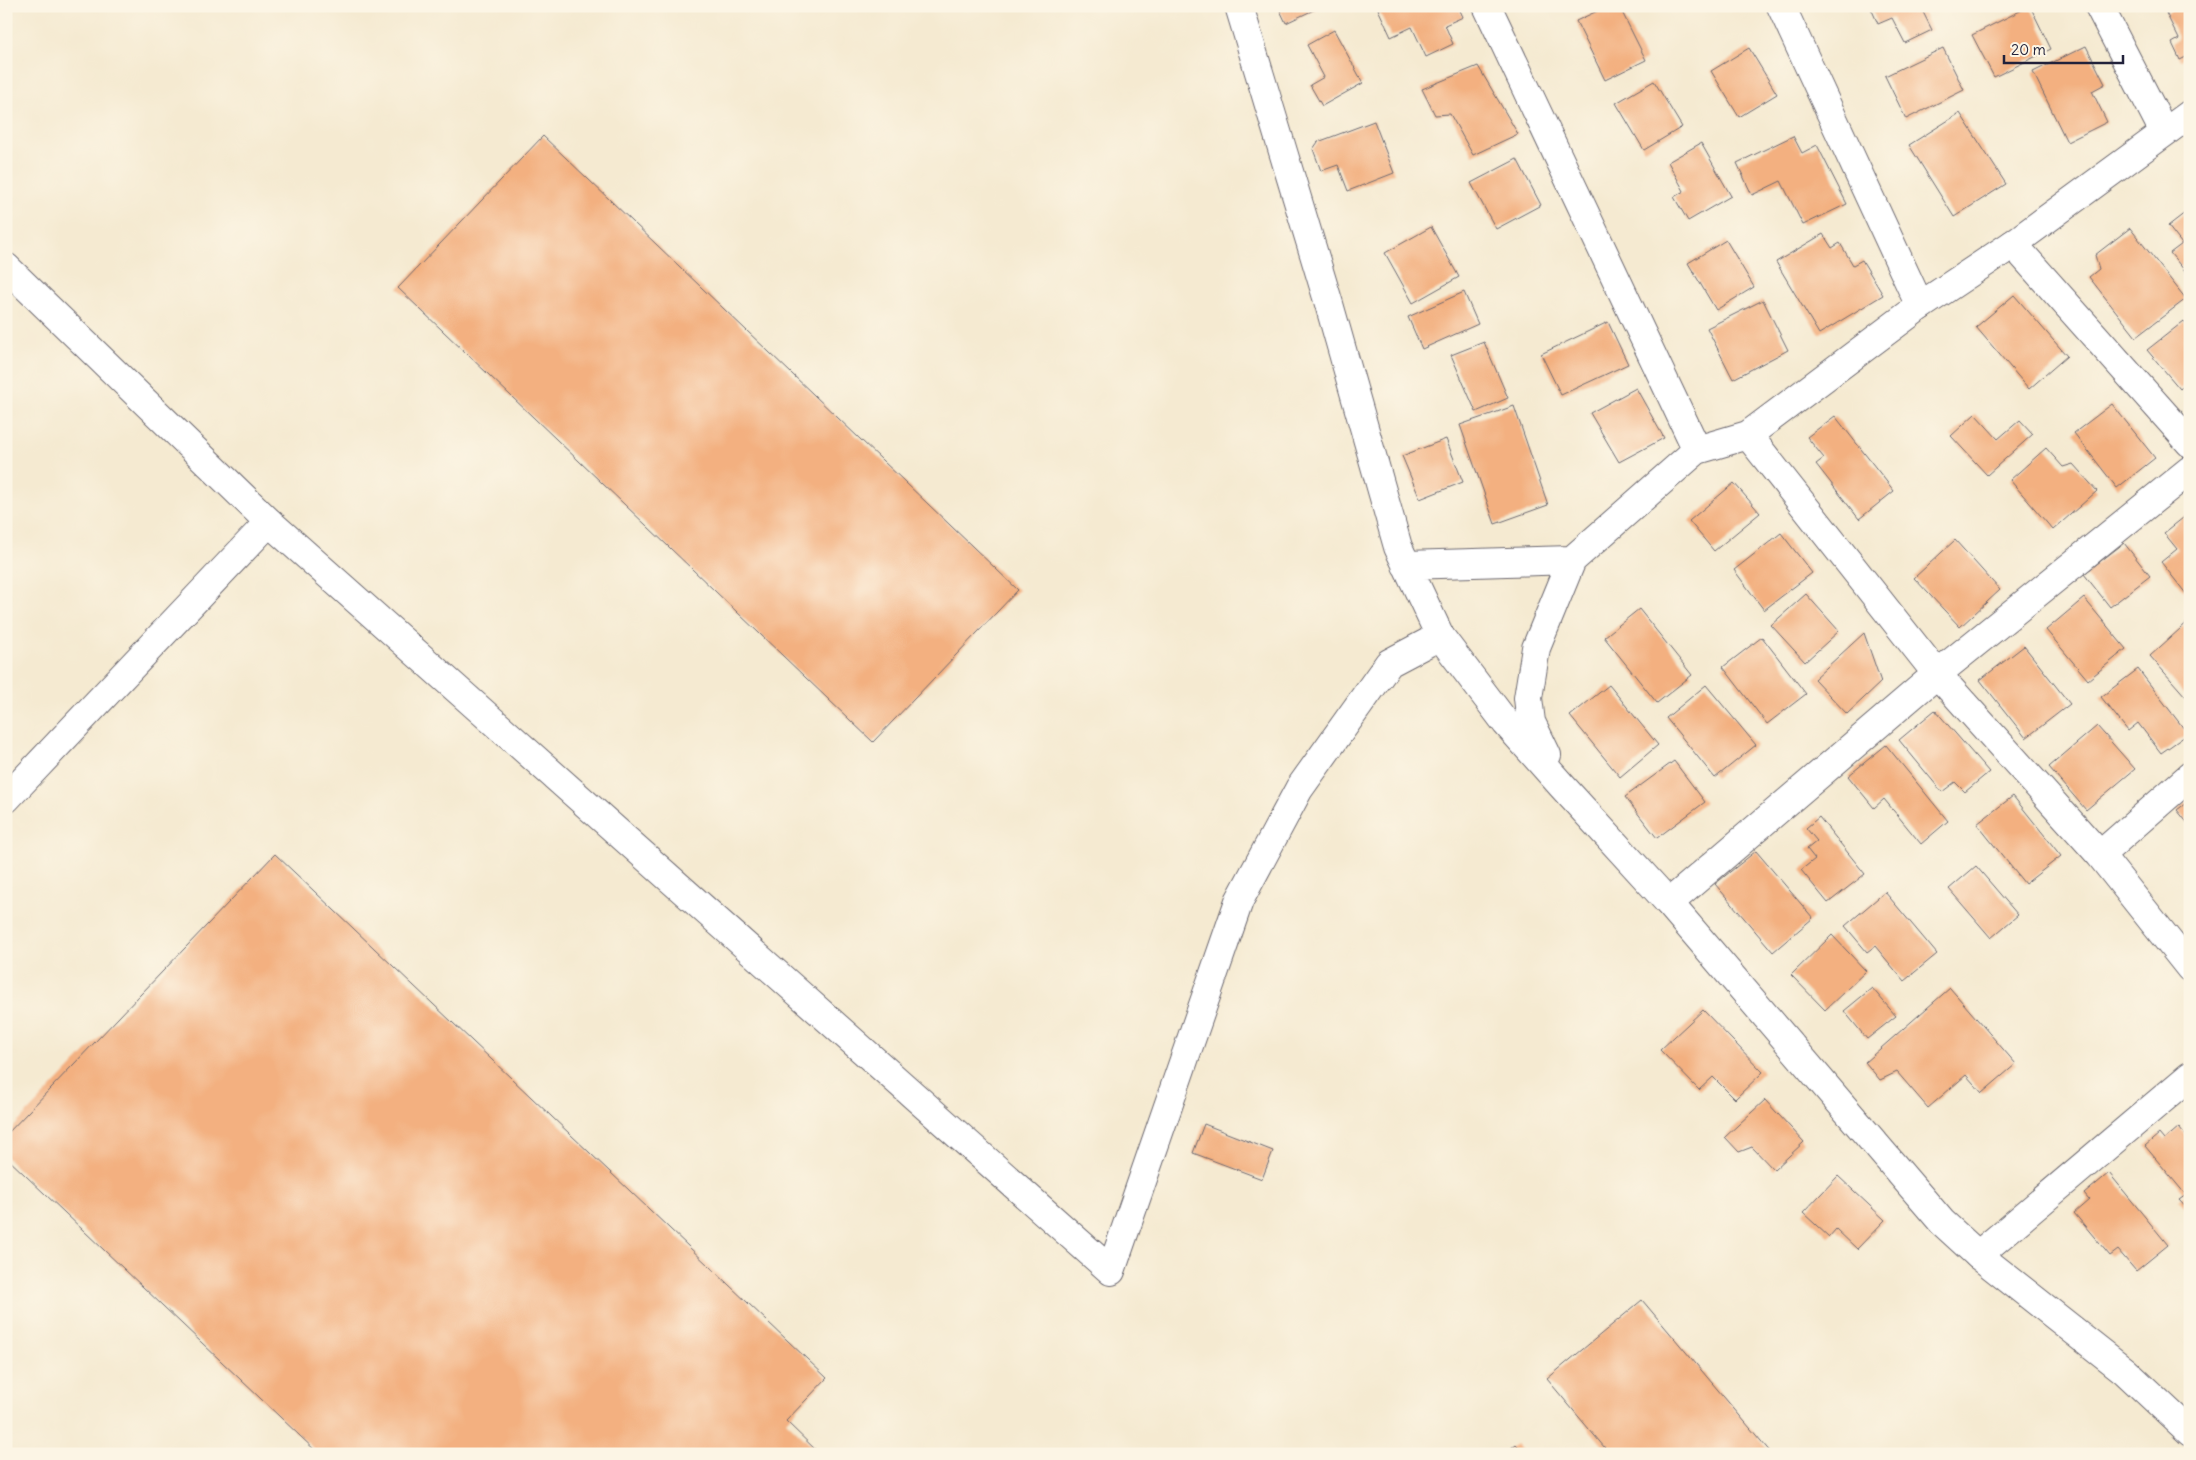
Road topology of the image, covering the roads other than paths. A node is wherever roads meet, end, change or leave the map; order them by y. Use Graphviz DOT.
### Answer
graph roads {
  1 [pos="1239,6"];
  2 [pos="1487,6"];
  3 [pos="1781,6"];
  4 [pos="2099,6"];
  5 [pos="2190,114"];
  6 [pos="2164,132"];
  7 [pos="2013,244"];
  8 [pos="6,267"];
  9 [pos="1920,306"];
  10 [pos="1748,435"];
  11 [pos="2190,443"];
  12 [pos="1698,450"];
  13 [pos="2190,470"];
  14 [pos="270,522"];
  15 [pos="1572,560"];
  16 [pos="1406,565"];
  17 [pos="1440,636"];
  18 [pos="1937,674"];
  19 [pos="2190,776"];
  20 [pos="1562,786"];
  21 [pos="6,799"];
  22 [pos="2100,855"];
  23 [pos="1669,903"];
  24 [pos="2190,968"];
  25 [pos="2190,1076"];
  26 [pos="1978,1256"];
  27 [pos="2190,1432"];
  1 -- 16 [label="street"];
  2 -- 12 [label="street"];
  3 -- 9 [label="street"];
  4 -- 6 [label="street"];
  5 -- 6 [label="street"];
  6 -- 7 [label="street"];
  7 -- 9 [label="street"];
  7 -- 11 [label="street"];
  8 -- 14 [label="street"];
  9 -- 10 [label="street"];
  10 -- 12 [label="street"];
  10 -- 18 [label="street"];
  12 -- 15 [label="street"];
  13 -- 18 [label="street"];
  14 -- 17 [label="street"];
  14 -- 21 [label="street"];
  15 -- 16 [label="street"];
  15 -- 20 [label="street"];
  16 -- 17 [label="street"];
  17 -- 20 [label="street"];
  18 -- 22 [label="street"];
  18 -- 23 [label="street"];
  19 -- 22 [label="street"];
  20 -- 23 [label="street"];
  22 -- 24 [label="street"];
  23 -- 26 [label="street"];
  25 -- 26 [label="street"];
  26 -- 27 [label="street"];
}
